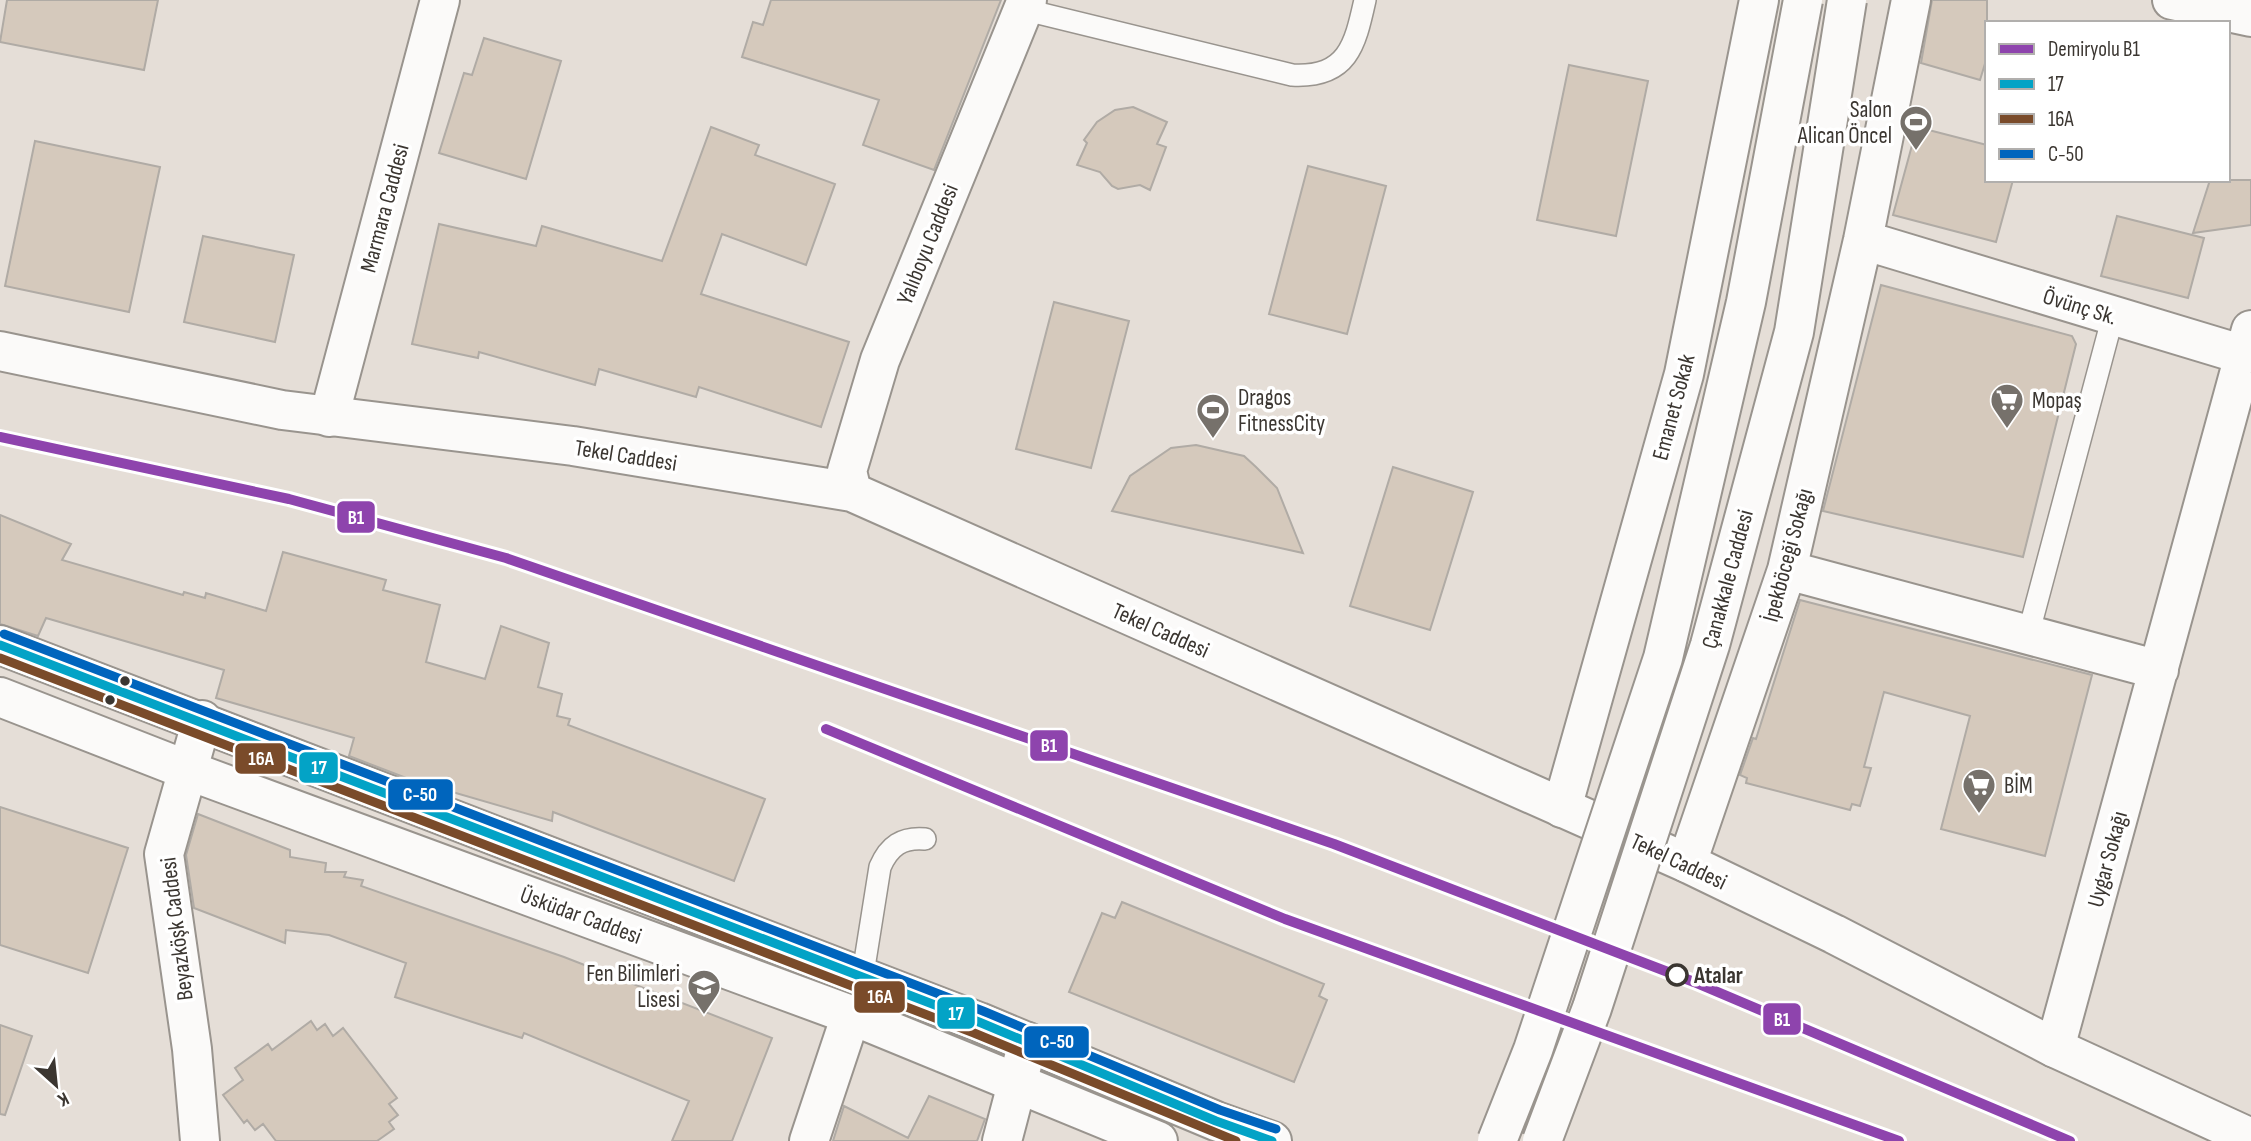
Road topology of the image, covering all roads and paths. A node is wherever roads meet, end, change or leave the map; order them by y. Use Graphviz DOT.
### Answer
graph roads {
  1 [pos="440,0"];
  2 [pos="1365,0"];
  3 [pos="1759,0"];
  4 [pos="1803,0"];
  5 [pos="1847,0"];
  6 [pos="1911,0"];
  7 [pos="2172,0"];
  8 [pos="1024,4"];
  9 [pos="2251,16"];
  10 [pos="1863,240"];
  11 [pos="2113,316"];
  12 [pos="2248,343"];
  13 [pos="0,351"];
  14 [pos="329,417"];
  15 [pos="852,492"];
  16 [pos="1787,570"];
  17 [pos="2028,635"];
  18 [pos="0,645"];
  19 [pos="2159,670"];
  20 [pos="0,697"];
  21 [pos="202,720"];
  22 [pos="187,770"];
  23 [pos="1562,808"];
  24 [pos="925,839"];
  25 [pos="1687,863"];
  26 [pos="864,978"];
  27 [pos="851,1015"];
  28 [pos="1028,1042"];
  29 [pos="2055,1048"];
  30 [pos="1018,1085"];
  31 [pos="2251,1138"];
  32 [pos="200,1141"];
  33 [pos="809,1141"];
  34 [pos="1002,1141"];
  35 [pos="1158,1141"];
  36 [pos="1272,1141"];
  37 [pos="1497,1141"];
  38 [pos="1542,1141"];
  1 -- 14 [label="street, Marmara Caddesi"];
  2 -- 8 [label="lane"];
  3 -- 23 [label="street, Emanet Sokak"];
  4 -- 37 [label="street, Çanakkale Caddesi, bridge"];
  5 -- 38 [label="street, Çanakkale Caddesi, bridge"];
  6 -- 10 [label="street, İpekböceği Sokağı"];
  7 -- 9 [label="street"];
  8 -- 15 [label="street, Yalıboyu Caddesi"];
  10 -- 11 [label="street, Övünç Sk."];
  10 -- 16 [label="street, İpekböceği Sokağı"];
  11 -- 12 [label="street, Övünç Sk."];
  11 -- 17 [label="lane"];
  12 -- 19 [label="street, Uygar Sokağı"];
  13 -- 14 [label="street, Tekel Caddesi"];
  14 -- 15 [label="street, Tekel Caddesi"];
  15 -- 23 [label="street, Tekel Caddesi"];
  16 -- 17 [label="street"];
  16 -- 25 [label="street, İpekböceği Sokağı"];
  17 -- 19 [label="street"];
  18 -- 21 [label="street, Üsküdar Caddesi"];
  19 -- 29 [label="street, Uygar Sokağı"];
  20 -- 22 [label="street, Üsküdar Caddesi"];
  21 -- 22 [label="street, Beyazköşk Caddesi"];
  21 -- 26 [label="street, Üsküdar Caddesi"];
  22 -- 27 [label="street, Üsküdar Caddesi"];
  22 -- 32 [label="street, Beyazköşk Caddesi"];
  23 -- 25 [label="street, Tekel Caddesi"];
  24 -- 26 [label="lane"];
  25 -- 29 [label="street, Tekel Caddesi"];
  26 -- 27 [label="lane"];
  26 -- 28 [label="street, Üsküdar Caddesi"];
  27 -- 30 [label="street, Üsküdar Caddesi"];
  27 -- 33 [label="street"];
  28 -- 30 [label="street"];
  28 -- 36 [label="street, Üsküdar Caddesi"];
  29 -- 31 [label="street, Tekel Caddesi"];
  30 -- 34 [label="street"];
  30 -- 35 [label="street, Üsküdar Caddesi"];
}
